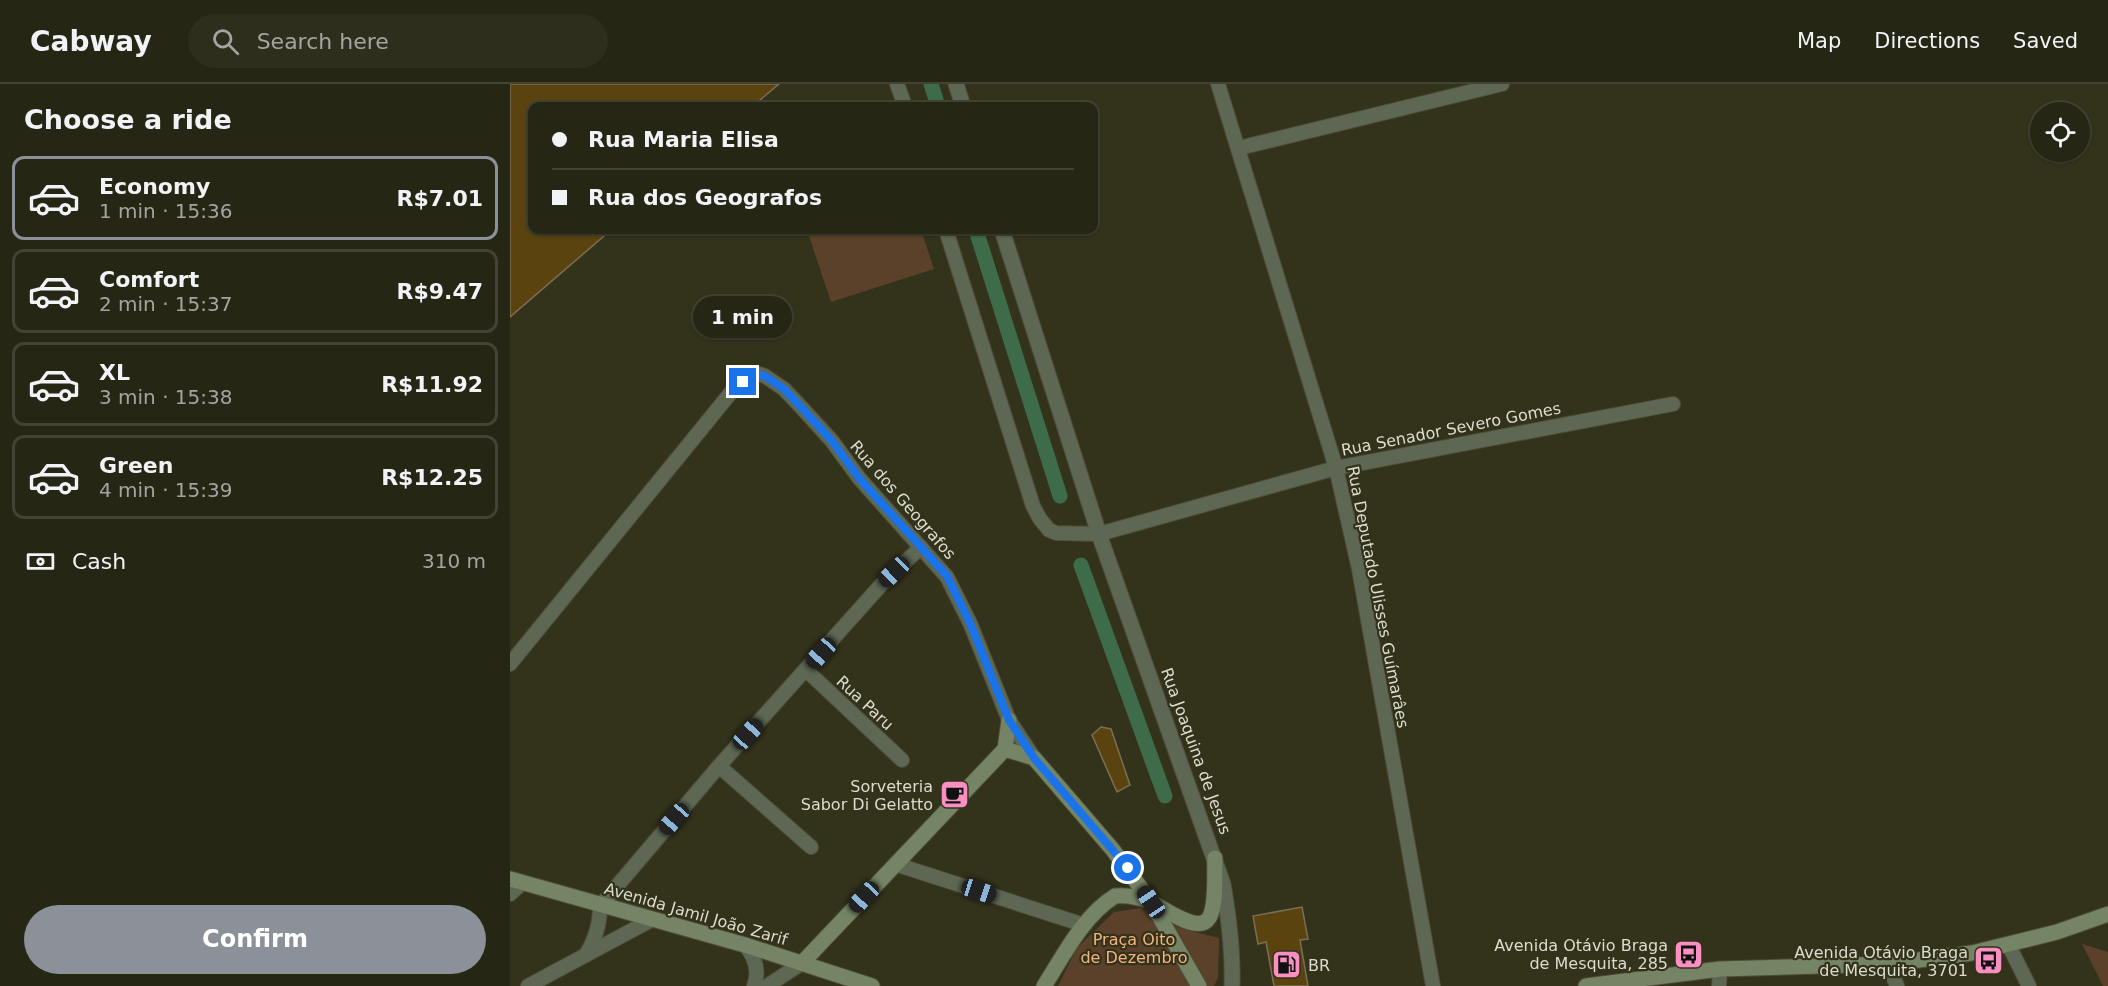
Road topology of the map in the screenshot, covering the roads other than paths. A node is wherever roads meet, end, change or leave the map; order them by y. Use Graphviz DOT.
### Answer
graph roads {
  1 [pos="897,84"];
  2 [pos="956,84"];
  3 [pos="1218,84"];
  4 [pos="1502,84"];
  5 [pos="904,102"];
  6 [pos="962,102"];
  7 [pos="1239,148"];
  8 [pos="947,234"];
  9 [pos="1003,234"];
  10 [pos="1673,404"];
  11 [pos="1336,468"];
  12 [pos="1099,534"];
  13 [pos="921,547"];
  14 [pos="510,664"];
  15 [pos="806,670"];
  16 [pos="1009,720"];
  17 [pos="1005,749"];
  18 [pos="1034,758"];
  19 [pos="902,760"];
  20 [pos="719,766"];
  21 [pos="812,847"];
  22 [pos="1215,858"];
  23 [pos="894,864"];
  24 [pos="516,881"];
  25 [pos="510,894"];
  26 [pos="1151,902"];
  27 [pos="600,906"];
  28 [pos="2108,914"];
  29 [pos="653,919"];
  30 [pos="1084,925"];
  31 [pos="745,945"];
  32 [pos="2009,946"];
  33 [pos="585,955"];
  34 [pos="802,963"];
  35 [pos="1888,964"];
  36 [pos="1720,969"];
  37 [pos="528,986"];
  38 [pos="754,986"];
  39 [pos="767,986"];
  40 [pos="872,986"];
  41 [pos="1044,986"];
  42 [pos="1198,986"];
  43 [pos="1232,986"];
  44 [pos="1433,986"];
  45 [pos="1586,986"];
  46 [pos="1719,986"];
  47 [pos="1897,986"];
  48 [pos="2029,986"];
  1 -- 5 [label="street"];
  2 -- 6 [label="street"];
  3 -- 7 [label="street, Rua Deputado Ulisses Guímarâes"];
  4 -- 7 [label="street"];
  7 -- 11 [label="street, Rua Deputado Ulisses Guímarâes"];
  8 -- 12 [label="street"];
  9 -- 12 [label="street, Rua Joaquina de Jesus"];
  10 -- 11 [label="street, Rua Senador Severo Gomes"];
  11 -- 12 [label="street, Rua Senador Severo Gomes"];
  11 -- 44 [label="street, Rua Deputado Ulisses Guímarâes"];
  12 -- 22 [label="street, Rua Joaquina de Jesus"];
  13 -- 14 [label="street, Rua dos Geografos"];
  13 -- 15 [label="street"];
  13 -- 16 [label="street, Rua dos Geografos"];
  15 -- 19 [label="street, Rua Paru"];
  15 -- 20 [label="street"];
  16 -- 17 [label="main road"];
  16 -- 18 [label="street, Rua dos Geografos"];
  17 -- 18 [label="main road"];
  17 -- 23 [label="main road"];
  18 -- 26 [label="main road"];
  20 -- 21 [label="street"];
  20 -- 27 [label="street"];
  22 -- 26 [label="main road"];
  22 -- 43 [label="street, Rua Joaquina de Jesus"];
  23 -- 30 [label="street"];
  23 -- 34 [label="main road"];
  24 -- 25 [label="street"];
  24 -- 27 [label="main road, Avenida Jamil João Zarif"];
  26 -- 30 [label="main road"];
  26 -- 42 [label="main road"];
  27 -- 29 [label="main road, Avenida Jamil João Zarif"];
  27 -- 33 [label="street"];
  28 -- 32 [label="main road"];
  29 -- 31 [label="main road, Avenida Jamil João Zarif"];
  29 -- 33 [label="street"];
  30 -- 41 [label="main road"];
  31 -- 34 [label="main road, Avenida Jamil João Zarif"];
  31 -- 38 [label="street"];
  32 -- 35 [label="main road"];
  32 -- 48 [label="street"];
  33 -- 37 [label="street"];
  34 -- 39 [label="street"];
  34 -- 40 [label="main road, Avenida Jamil João Zarif"];
  35 -- 36 [label="main road"];
  35 -- 47 [label="street"];
  36 -- 45 [label="main road"];
  36 -- 46 [label="street"];
}
